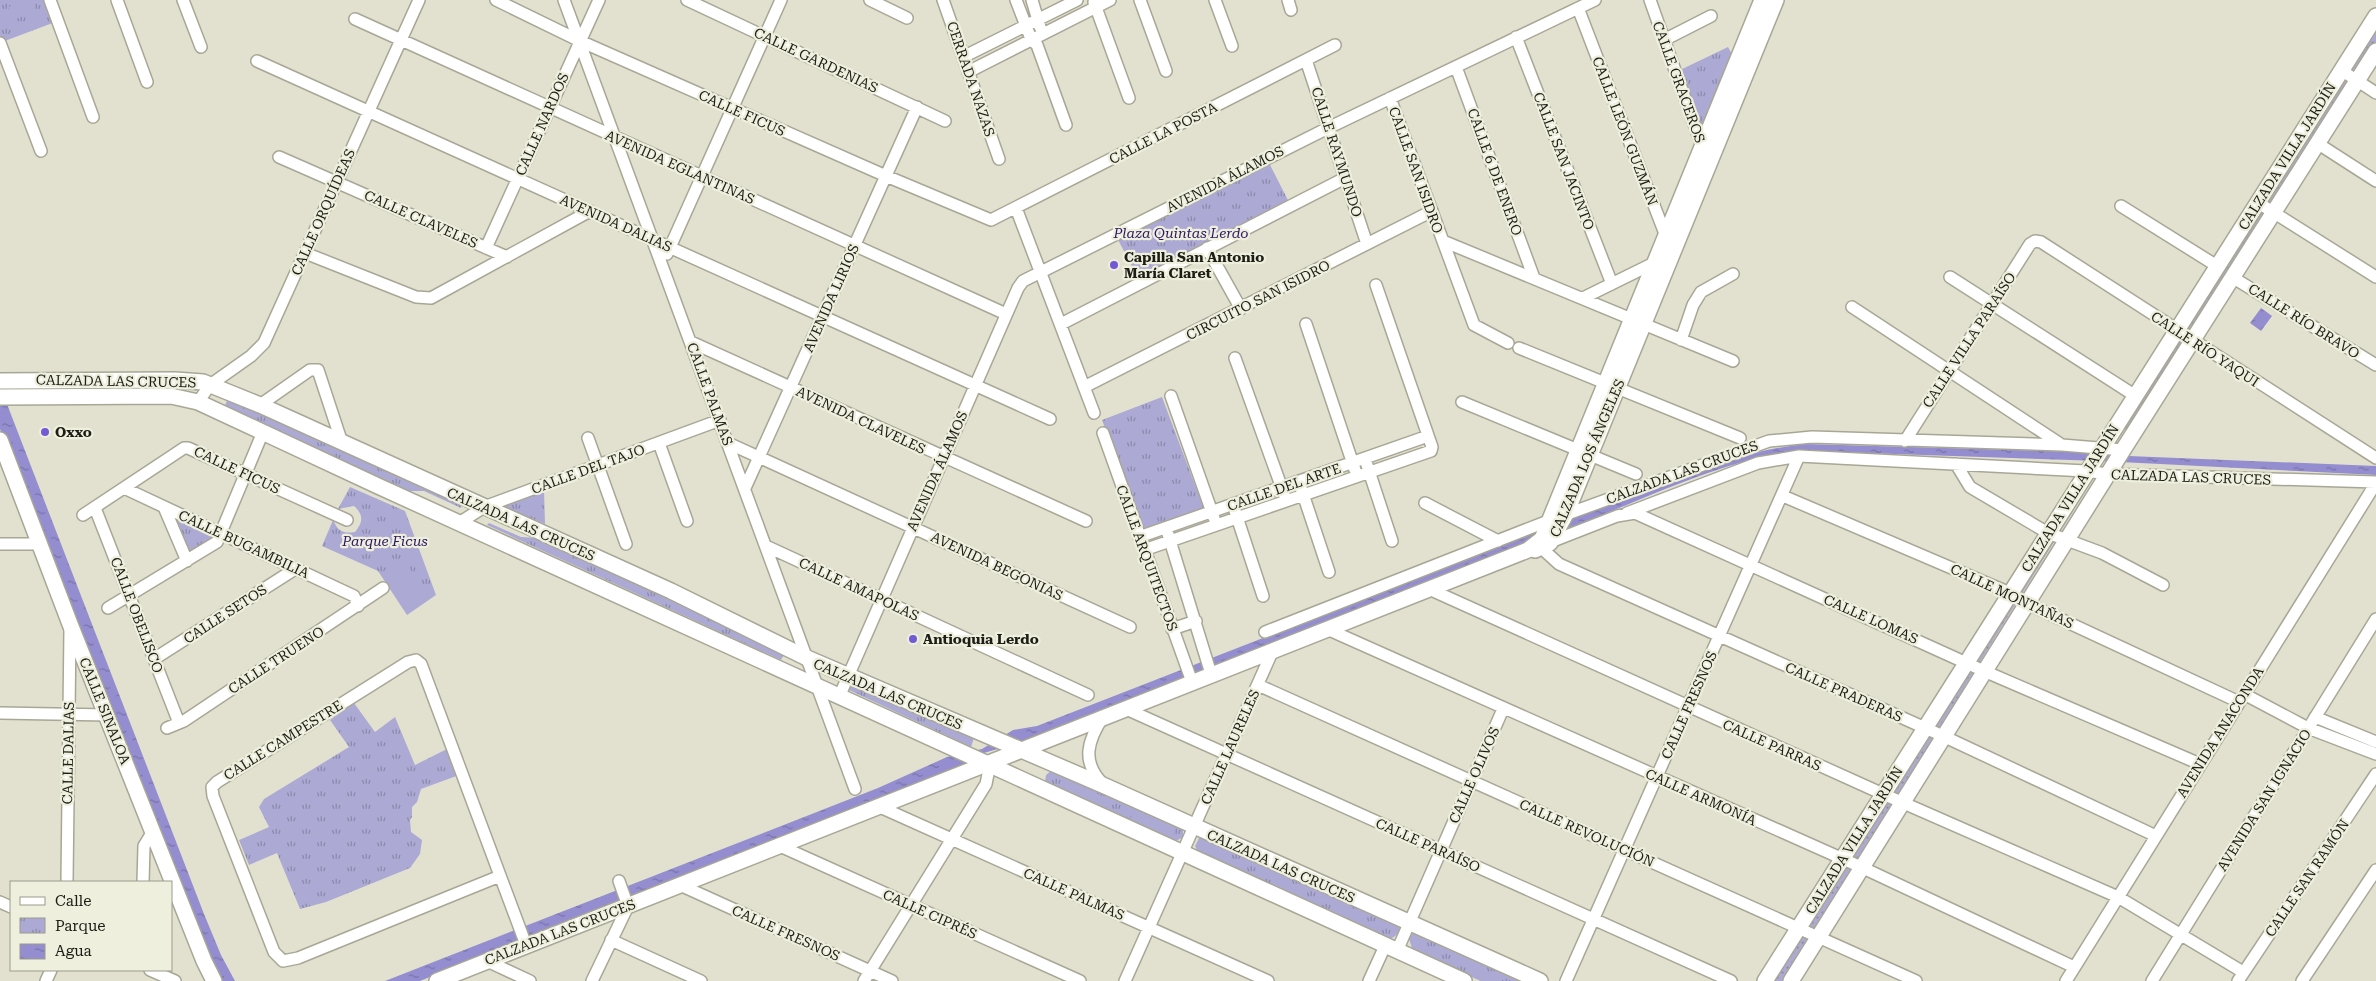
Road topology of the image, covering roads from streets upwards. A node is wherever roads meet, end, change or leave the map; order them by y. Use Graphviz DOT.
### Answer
graph roads {
  1 [pos="50,0"];
  2 [pos="118,0"];
  3 [pos="183,0"];
  4 [pos="419,0"];
  5 [pos="496,0"];
  6 [pos="564,0"];
  7 [pos="599,0"];
  8 [pos="687,0"];
  9 [pos="781,0"];
  10 [pos="870,0"];
  11 [pos="943,0"];
  12 [pos="1016,0"];
  13 [pos="1032,0"];
  14 [pos="1078,0"];
  15 [pos="1110,0"];
  16 [pos="1140,0"];
  17 [pos="1215,0"];
  18 [pos="1595,0"];
  19 [pos="1650,0"];
  20 [pos="1762,0"];
  21 [pos="1776,0"];
  22 [pos="1095,4"];
  23 [pos="1578,8"];
  24 [pos="1711,16"];
  25 [pos="2376,16"];
  26 [pos="907,18"];
  27 [pos="355,19"];
  28 [pos="1038,20"];
  29 [pos="1025,26"];
  30 [pos="1042,33"];
  31 [pos="764,37"];
  32 [pos="1516,37"];
  33 [pos="401,40"];
  34 [pos="1664,40"];
  35 [pos="580,41"];
  36 [pos="1034,42"];
  37 [pos="0,43"];
  38 [pos="1335,45"];
  39 [pos="1232,46"];
  40 [pos="200,47"];
  41 [pos="2376,51"];
  42 [pos="963,57"];
  43 [pos="257,60"];
  44 [pos="1306,60"];
  45 [pos="1456,66"];
  46 [pos="1741,70"];
  47 [pos="2341,70"];
  48 [pos="1166,71"];
  49 [pos="968,72"];
  50 [pos="2357,80"];
  51 [pos="147,82"];
  52 [pos="2376,93"];
  53 [pos="1129,98"];
  54 [pos="1390,98"];
  55 [pos="917,107"];
  56 [pos="550,108"];
  57 [pos="732,109"];
  58 [pos="369,111"];
  59 [pos="93,117"];
  60 [pos="945,121"];
  61 [pos="1066,125"];
  62 [pos="1328,128"];
  63 [pos="616,138"];
  64 [pos="2317,143"];
  65 [pos="1702,146"];
  66 [pos="41,151"];
  67 [pos="280,157"];
  68 [pos="999,159"];
  69 [pos="1711,163"];
  70 [pos="702,176"];
  71 [pos="886,176"];
  72 [pos="517,178"];
  73 [pos="1345,178"];
  74 [pos="2376,181"];
  75 [pos="337,182"];
  76 [pos="2257,202"];
  77 [pos="2121,206"];
  78 [pos="1016,208"];
  79 [pos="590,211"];
  80 [pos="1432,211"];
  81 [pos="2273,212"];
  82 [pos="990,220"];
  83 [pos="1665,235"];
  84 [pos="654,241"];
  85 [pos="1443,241"];
  86 [pos="2035,241"];
  87 [pos="1367,244"];
  88 [pos="854,246"];
  89 [pos="670,247"];
  90 [pos="486,248"];
  91 [pos="1208,248"];
  92 [pos="304,253"];
  93 [pos="1673,254"];
  94 [pos="507,257"];
  95 [pos="1655,262"];
  96 [pos="662,264"];
  97 [pos="2217,266"];
  98 [pos="1041,272"];
  99 [pos="1733,274"];
  100 [pos="1950,277"];
  101 [pos="2232,277"];
  102 [pos="2376,277"];
  103 [pos="1534,278"];
  104 [pos="1612,284"];
  105 [pos="1376,285"];
  106 [pos="1583,298"];
  107 [pos="1991,304"];
  108 [pos="1852,307"];
  109 [pos="1241,308"];
  110 [pos="1006,314"];
  111 [pos="822,317"];
  112 [pos="1637,323"];
  113 [pos="1061,324"];
  114 [pos="1306,324"];
  115 [pos="2176,330"];
  116 [pos="1681,340"];
  117 [pos="2191,340"];
  118 [pos="691,342"];
  119 [pos="1235,358"];
  120 [pos="1733,361"];
  121 [pos="2376,365"];
  122 [pos="1949,370"];
  123 [pos="0,381"];
  124 [pos="210,385"];
  125 [pos="974,385"];
  126 [pos="1612,385"];
  127 [pos="1084,387"];
  128 [pos="790,388"];
  129 [pos="2134,395"];
  130 [pos="1171,396"];
  131 [pos="0,397"];
  132 [pos="198,402"];
  133 [pos="1462,402"];
  134 [pos="260,405"];
  135 [pos="1094,413"];
  136 [pos="1050,419"];
  137 [pos="720,420"];
  138 [pos="263,432"];
  139 [pos="1103,433"];
  140 [pos="1428,436"];
  141 [pos="588,438"];
  142 [pos="1740,438"];
  143 [pos="0,440"];
  144 [pos="1904,441"];
  145 [pos="728,442"];
  146 [pos="342,443"];
  147 [pos="659,443"];
  148 [pos="2062,445"];
  149 [pos="2101,448"];
  150 [pos="2123,450"];
  151 [pos="1584,452"];
  152 [pos="1799,456"];
  153 [pos="759,457"];
  154 [pos="942,458"];
  155 [pos="2376,458"];
  156 [pos="1365,459"];
  157 [pos="1353,463"];
  158 [pos="1956,464"];
  159 [pos="598,465"];
  160 [pos="2086,471"];
  161 [pos="1370,472"];
  162 [pos="1636,474"];
  163 [pos="2107,474"];
  164 [pos="246,475"];
  165 [pos="1357,476"];
  166 [pos="1298,482"];
  167 [pos="2376,483"];
  168 [pos="124,488"];
  169 [pos="745,488"];
  170 [pos="1282,488"];
  171 [pos="1303,495"];
  172 [pos="1782,496"];
  173 [pos="1286,501"];
  174 [pos="1425,503"];
  175 [pos="1232,505"];
  176 [pos="164,507"];
  177 [pos="484,507"];
  178 [pos="95,508"];
  179 [pos="1212,512"];
  180 [pos="1627,513"];
  181 [pos="83,515"];
  182 [pos="1237,518"];
  183 [pos="347,520"];
  184 [pos="687,521"];
  185 [pos="1086,521"];
  186 [pos="458,523"];
  187 [pos="1216,525"];
  188 [pos="912,527"];
  189 [pos="1166,528"];
  190 [pos="2048,533"];
  191 [pos="222,534"];
  192 [pos="1547,535"];
  193 [pos="1140,537"];
  194 [pos="2066,540"];
  195 [pos="1170,541"];
  196 [pos="1392,541"];
  197 [pos="1498,541"];
  198 [pos="0,544"];
  199 [pos="39,544"];
  200 [pos="626,544"];
  201 [pos="766,546"];
  202 [pos="1144,550"];
  203 [pos="187,561"];
  204 [pos="1752,565"];
  205 [pos="295,569"];
  206 [pos="1329,572"];
  207 [pos="2163,585"];
  208 [pos="383,588"];
  209 [pos="1429,589"];
  210 [pos="2010,593"];
  211 [pos="130,595"];
  212 [pos="1263,596"];
  213 [pos="881,599"];
  214 [pos="2026,603"];
  215 [pos="358,606"];
  216 [pos="108,608"];
  217 [pos="2376,619"];
  218 [pos="1196,621"];
  219 [pos="70,624"];
  220 [pos="1130,627"];
  221 [pos="1172,629"];
  222 [pos="1327,629"];
  223 [pos="1265,632"];
  224 [pos="1720,636"];
  225 [pos="1273,650"];
  226 [pos="1204,654"];
  227 [pos="807,658"];
  228 [pos="154,659"];
  229 [pos="1186,661"];
  230 [pos="1966,662"];
  231 [pos="1984,671"];
  232 [pos="1211,674"];
  233 [pos="848,676"];
  234 [pos="1192,682"];
  235 [pos="817,684"];
  236 [pos="1258,685"];
  237 [pos="1088,695"];
  238 [pos="839,697"];
  239 [pos="2242,698"];
  240 [pos="1688,707"];
  241 [pos="1124,708"];
  242 [pos="1503,709"];
  243 [pos="0,713"];
  244 [pos="69,714"];
  245 [pos="108,715"];
  246 [pos="1103,716"];
  247 [pos="2315,717"];
  248 [pos="179,723"];
  249 [pos="167,728"];
  250 [pos="1924,728"];
  251 [pos="2308,728"];
  252 [pos="987,736"];
  253 [pos="1943,736"];
  254 [pos="2376,742"];
  255 [pos="958,749"];
  256 [pos="1023,751"];
  257 [pos="1227,754"];
  258 [pos="2376,754"];
  259 [pos="990,764"];
  260 [pos="2200,764"];
  261 [pos="2376,774"];
  262 [pos="1657,777"];
  263 [pos="953,778"];
  264 [pos="1472,781"];
  265 [pos="1105,786"];
  266 [pos="855,789"];
  267 [pos="1883,794"];
  268 [pos="1901,802"];
  269 [pos="880,807"];
  270 [pos="1194,827"];
  271 [pos="152,833"];
  272 [pos="2156,836"];
  273 [pos="952,839"];
  274 [pos="780,846"];
  275 [pos="1624,849"];
  276 [pos="1441,851"];
  277 [pos="1183,853"];
  278 [pos="1842,859"];
  279 [pos="1861,867"];
  280 [pos="2376,870"];
  281 [pos="500,876"];
  282 [pos="67,881"];
  283 [pos="143,881"];
  284 [pos="172,881"];
  285 [pos="172,882"];
  286 [pos="621,884"];
  287 [pos="680,885"];
  288 [pos="2118,897"];
  289 [pos="627,904"];
  290 [pos="911,905"];
  291 [pos="1593,919"];
  292 [pos="1409,924"];
  293 [pos="1799,927"];
  294 [pos="1149,928"];
  295 [pos="2181,934"];
  296 [pos="1818,936"];
  297 [pos="611,940"];
  298 [pos="524,942"];
  299 [pos="1391,948"];
  300 [pos="487,961"];
  301 [pos="2074,967"];
  302 [pos="152,971"];
  303 [pos="867,976"];
  304 [pos="2240,977"];
  305 [pos="175,981"];
  306 [pos="214,981"];
  307 [pos="436,981"];
  308 [pos="530,981"];
  309 [pos="592,981"];
  310 [pos="701,981"];
  311 [pos="892,981"];
  312 [pos="1080,981"];
  313 [pos="1125,981"];
  314 [pos="1268,981"];
  315 [pos="1369,981"];
  316 [pos="1464,981"];
  317 [pos="1540,981"];
  318 [pos="1566,981"];
  319 [pos="1731,981"];
  320 [pos="1765,981"];
  321 [pos="1791,981"];
  322 [pos="1916,981"];
  323 [pos="2066,981"];
  324 [pos="2152,981"];
  325 [pos="2302,981"];
  1 -- 59 [label="street"];
  2 -- 51 [label="street"];
  3 -- 40 [label="street"];
  4 -- 33 [label="street, CALLE ORQUÍDEAS"];
  5 -- 35 [label="street, CALLE FICUS"];
  6 -- 35 [label="street, CALLE PALMAS"];
  7 -- 35 [label="street, CALLE NARDOS"];
  8 -- 31 [label="street, CALLE GARDENIAS"];
  9 -- 31 [label="street"];
  10 -- 26 [label="street"];
  11 -- 42 [label="street, CERRADA NAZAS"];
  12 -- 29 [label="street"];
  13 -- 28 [label="street"];
  14 -- 28 [label="street"];
  15 -- 22 [label="street"];
  16 -- 48 [label="street"];
  17 -- 39 [label="street"];
  18 -- 23 [label="street, AVENIDA ÁLAMOS"];
  19 -- 34 [label="street, CALLE GRACEROS"];
  20 -- 46 [label="street, CALZADA LOS ÁNGELES"];
  21 -- 46 [label="street, CALZADA LOS ÁNGELES"];
  22 -- 30 [label="street"];
  22 -- 53 [label="street"];
  23 -- 32 [label="street, AVENIDA ÁLAMOS"];
  23 -- 83 [label="street, CALLE LEÓN GUZMÁN"];
  24 -- 34 [label="street"];
  25 -- 47 [label="street, CALZADA VILLA JARDÍN"];
  27 -- 33 [label="street, AVENIDA EGLANTINAS"];
  28 -- 29 [label="street"];
  28 -- 30 [label="street"];
  29 -- 36 [label="street"];
  29 -- 42 [label="street"];
  30 -- 36 [label="street"];
  31 -- 55 [label="street, CALLE GARDENIAS"];
  31 -- 57 [label="street"];
  32 -- 45 [label="street, AVENIDA ÁLAMOS"];
  32 -- 104 [label="street, CALLE SAN JACINTO"];
  33 -- 56 [label="street, AVENIDA EGLANTINAS"];
  33 -- 58 [label="street, CALLE ORQUÍDEAS"];
  34 -- 65 [label="street, CALLE GRACEROS"];
  35 -- 56 [label="street, CALLE NARDOS"];
  35 -- 57 [label="street, CALLE FICUS"];
  35 -- 63 [label="street, CALLE PALMAS"];
  36 -- 49 [label="street"];
  36 -- 61 [label="street"];
  37 -- 66 [label="street"];
  38 -- 44 [label="street, CALLE LA POSTA"];
  41 -- 50 [label="street, CALZADA VILLA JARDÍN"];
  42 -- 49 [label="street, CERRADA NAZAS"];
  43 -- 58 [label="street, AVENIDA DALIAS"];
  44 -- 62 [label="street, CALLE RAYMUNDO"];
  44 -- 78 [label="street, CALLE LA POSTA"];
  45 -- 54 [label="street, AVENIDA ÁLAMOS"];
  45 -- 103 [label="street, CALLE 6 DE ENERO"];
  46 -- 65 [label="street, CALZADA LOS ÁNGELES"];
  46 -- 69 [label="street, CALZADA LOS ÁNGELES"];
  47 -- 50 [label="street"];
  47 -- 76 [label="street, CALZADA VILLA JARDÍN"];
  49 -- 68 [label="street, CERRADA NAZAS"];
  50 -- 52 [label="street"];
  50 -- 64 [label="street, CALZADA VILLA JARDÍN"];
  54 -- 62 [label="street, AVENIDA ÁLAMOS"];
  54 -- 80 [label="street, CALLE SAN ISIDRO"];
  55 -- 60 [label="street, CALLE GARDENIAS"];
  55 -- 71 [label="street, AVENIDA LIRIOS"];
  56 -- 63 [label="street, AVENIDA EGLANTINAS"];
  56 -- 72 [label="street, CALLE NARDOS"];
  57 -- 70 [label="street"];
  57 -- 71 [label="street, CALLE FICUS"];
  58 -- 72 [label="street, AVENIDA DALIAS"];
  58 -- 75 [label="street, CALLE ORQUÍDEAS"];
  62 -- 73 [label="street, CALLE RAYMUNDO"];
  62 -- 98 [label="street, AVENIDA ÁLAMOS"];
  63 -- 70 [label="street, AVENIDA EGLANTINAS"];
  63 -- 84 [label="street, CALLE PALMAS"];
  64 -- 74 [label="street"];
  64 -- 81 [label="street, CALZADA VILLA JARDÍN"];
  65 -- 69 [label="street, CALLE GRACEROS"];
  65 -- 83 [label="street, CALZADA LOS ÁNGELES"];
  67 -- 75 [label="street, CALLE CLAVELES"];
  69 -- 93 [label="street, CALZADA LOS ÁNGELES"];
  70 -- 88 [label="street, AVENIDA EGLANTINAS"];
  70 -- 89 [label="street"];
  71 -- 82 [label="street, CALLE FICUS"];
  71 -- 88 [label="street, AVENIDA LIRIOS"];
  72 -- 79 [label="street, AVENIDA DALIAS"];
  72 -- 90 [label="street, CALLE NARDOS"];
  73 -- 87 [label="street, CALLE RAYMUNDO"];
  73 -- 91 [label="street"];
  75 -- 90 [label="street, CALLE CLAVELES"];
  75 -- 92 [label="street, CALLE ORQUÍDEAS"];
  76 -- 81 [label="street"];
  76 -- 97 [label="street, CALZADA VILLA JARDÍN"];
  77 -- 97 [label="street"];
  78 -- 82 [label="street, CALLE LA POSTA"];
  78 -- 98 [label="street"];
  79 -- 84 [label="street, AVENIDA DALIAS"];
  79 -- 94 [label="street"];
  80 -- 85 [label="street, CALLE SAN ISIDRO"];
  80 -- 87 [label="street, CIRCUITO SAN ISIDRO"];
  81 -- 101 [label="street, CALZADA VILLA JARDÍN"];
  81 -- 102 [label="street"];
  83 -- 93 [label="street, CALLE LEÓN GUZMÁN"];
  83 -- 95 [label="street, CALZADA LOS ÁNGELES"];
  84 -- 89 [label="street, AVENIDA DALIAS"];
  84 -- 96 [label="street, CALLE PALMAS"];
  85 -- 103 [label="street"];
  85 -- 126 [label="street, CALLE SAN ISIDRO"];
  86 -- 107 [label="street, CALLE VILLA PARAÍSO"];
  86 -- 115 [label="street, CALLE RÍO YAQUI"];
  87 -- 109 [label="street, CIRCUITO SAN ISIDRO"];
  88 -- 110 [label="street, AVENIDA EGLANTINAS"];
  88 -- 111 [label="street, AVENIDA LIRIOS"];
  89 -- 96 [label="street"];
  89 -- 111 [label="street, AVENIDA DALIAS"];
  90 -- 94 [label="street, CALLE CLAVELES"];
  91 -- 109 [label="street"];
  91 -- 113 [label="street"];
  92 -- 94 [label="street"];
  92 -- 124 [label="street, CALLE ORQUÍDEAS"];
  93 -- 95 [label="street"];
  93 -- 112 [label="street, CALZADA LOS ÁNGELES"];
  95 -- 104 [label="street"];
  95 -- 112 [label="street, CALZADA LOS ÁNGELES"];
  96 -- 118 [label="street, CALLE PALMAS"];
  97 -- 115 [label="street, CALZADA VILLA JARDÍN"];
  98 -- 110 [label="street, AVENIDA ÁLAMOS"];
  98 -- 113 [label="street"];
  99 -- 116 [label="street"];
  100 -- 107 [label="street"];
  101 -- 117 [label="street, CALZADA VILLA JARDÍN"];
  101 -- 121 [label="street, CALLE RÍO BRAVO"];
  103 -- 106 [label="street"];
  104 -- 106 [label="street"];
  105 -- 140 [label="street"];
  106 -- 112 [label="street"];
  107 -- 122 [label="street, CALLE VILLA PARAÍSO"];
  107 -- 129 [label="street"];
  108 -- 122 [label="street"];
  109 -- 127 [label="street, CIRCUITO SAN ISIDRO"];
  110 -- 125 [label="street, AVENIDA ÁLAMOS"];
  111 -- 125 [label="street, AVENIDA DALIAS"];
  111 -- 128 [label="street, AVENIDA LIRIOS"];
  112 -- 116 [label="street"];
  112 -- 126 [label="street, CALZADA LOS ÁNGELES"];
  113 -- 127 [label="street"];
  114 -- 157 [label="street"];
  115 -- 117 [label="street, CALLE RÍO YAQUI"];
  115 -- 129 [label="street, CALZADA VILLA JARDÍN"];
  116 -- 120 [label="street"];
  117 -- 150 [label="street, CALZADA VILLA JARDÍN"];
  117 -- 155 [label="street, CALLE RÍO YAQUI"];
  118 -- 128 [label="street, AVENIDA CLAVELES"];
  118 -- 137 [label="street, CALLE PALMAS"];
  119 -- 170 [label="street"];
  122 -- 144 [label="street, CALLE VILLA PARAÍSO"];
  122 -- 148 [label="street"];
  123 -- 124 [label="street, CALZADA LAS CRUCES"];
  124 -- 132 [label="street, CALLE ORQUÍDEAS"];
  124 -- 134 [label="street, CALZADA LAS CRUCES"];
  125 -- 136 [label="street, AVENIDA DALIAS"];
  125 -- 154 [label="street, AVENIDA ÁLAMOS"];
  126 -- 142 [label="street"];
  126 -- 151 [label="street, CALZADA LOS ÁNGELES"];
  127 -- 135 [label="street"];
  128 -- 153 [label="street, AVENIDA LIRIOS"];
  128 -- 154 [label="street, AVENIDA CLAVELES"];
  129 -- 149 [label="street, CALZADA VILLA JARDÍN"];
  130 -- 179 [label="street"];
  131 -- 132 [label="street, CALZADA LAS CRUCES"];
  132 -- 138 [label="street, CALZADA LAS CRUCES"];
  133 -- 151 [label="street"];
  134 -- 146 [label="street, CALZADA LAS CRUCES"];
  134 -- 146 [label="street"];
  137 -- 145 [label="street, CALLE PALMAS"];
  137 -- 147 [label="street, CALLE DEL TAJO"];
  138 -- 164 [label="street"];
  138 -- 186 [label="street, CALZADA LAS CRUCES"];
  139 -- 193 [label="street, CALLE ARQUITECTOS"];
  140 -- 156 [label="street, CALLE DEL ARTE"];
  140 -- 161 [label="street, CALLE DEL ARTE"];
  141 -- 159 [label="street"];
  143 -- 199 [label="street, CALLE SINALOA"];
  144 -- 148 [label="street, CALZADA LAS CRUCES"];
  144 -- 192 [label="street, CALZADA LAS CRUCES"];
  145 -- 153 [label="street, AVENIDA BEGONIAS"];
  145 -- 169 [label="street, CALLE PALMAS"];
  146 -- 177 [label="street, CALZADA LAS CRUCES"];
  147 -- 159 [label="street, CALLE DEL TAJO"];
  147 -- 184 [label="street"];
  148 -- 149 [label="street, CALZADA LAS CRUCES"];
  149 -- 150 [label="street, CALZADA LAS CRUCES"];
  149 -- 160 [label="street, CALZADA VILLA JARDÍN"];
  150 -- 163 [label="street, CALZADA VILLA JARDÍN"];
  151 -- 162 [label="street"];
  151 -- 192 [label="street, CALZADA LOS ÁNGELES"];
  152 -- 158 [label="street, CALZADA LAS CRUCES"];
  152 -- 172 [label="street, CALLE FRESNOS"];
  152 -- 180 [label="street, CALZADA LAS CRUCES"];
  153 -- 169 [label="street, AVENIDA LIRIOS"];
  153 -- 188 [label="street, AVENIDA BEGONIAS"];
  154 -- 185 [label="street, AVENIDA CLAVELES"];
  154 -- 188 [label="street, AVENIDA ÁLAMOS"];
  156 -- 157 [label="street, CALLE DEL ARTE"];
  156 -- 161 [label="street"];
  157 -- 165 [label="street"];
  157 -- 166 [label="street, CALLE DEL ARTE"];
  158 -- 160 [label="street, CALZADA LAS CRUCES"];
  158 -- 190 [label="street"];
  159 -- 177 [label="street, CALLE DEL TAJO"];
  159 -- 200 [label="street"];
  160 -- 163 [label="street, CALZADA LAS CRUCES"];
  160 -- 190 [label="street, CALZADA VILLA JARDÍN"];
  161 -- 165 [label="street, CALLE DEL ARTE"];
  161 -- 196 [label="street"];
  163 -- 167 [label="street, CALZADA LAS CRUCES"];
  163 -- 194 [label="street, CALZADA VILLA JARDÍN"];
  164 -- 168 [label="street, CALLE FICUS"];
  164 -- 183 [label="street, CALLE FICUS"];
  164 -- 191 [label="street"];
  165 -- 171 [label="street, CALLE DEL ARTE"];
  166 -- 170 [label="street, CALLE DEL ARTE"];
  166 -- 171 [label="street"];
  167 -- 239 [label="street, AVENIDA ANACONDA"];
  168 -- 176 [label="street, CALLE BUGAMBILIA"];
  168 -- 178 [label="street, CALLE FICUS"];
  169 -- 201 [label="street, CALLE PALMAS"];
  170 -- 173 [label="street"];
  170 -- 175 [label="street, CALLE DEL ARTE"];
  171 -- 173 [label="street, CALLE DEL ARTE"];
  171 -- 206 [label="street"];
  172 -- 204 [label="street, CALLE FRESNOS"];
  172 -- 210 [label="street, CALLE MONTAÑAS"];
  173 -- 182 [label="street, CALLE DEL ARTE"];
  174 -- 197 [label="street"];
  175 -- 179 [label="street, CALLE DEL ARTE"];
  175 -- 182 [label="street"];
  176 -- 191 [label="street, CALLE BUGAMBILIA"];
  176 -- 203 [label="street"];
  177 -- 186 [label="street, CALLE DEL TAJO"];
  177 -- 227 [label="street, CALZADA LAS CRUCES"];
  178 -- 181 [label="street, CALLE FICUS"];
  178 -- 211 [label="street, CALLE OBELISCO"];
  179 -- 187 [label="street"];
  179 -- 189 [label="street, CALLE DEL ARTE"];
  180 -- 192 [label="street"];
  180 -- 204 [label="street, CALLE LOMAS"];
  182 -- 187 [label="street, CALLE DEL ARTE"];
  182 -- 212 [label="street"];
  186 -- 235 [label="street, CALZADA LAS CRUCES"];
  187 -- 195 [label="street, CALLE DEL ARTE"];
  188 -- 213 [label="street, AVENIDA ÁLAMOS"];
  188 -- 220 [label="street, AVENIDA BEGONIAS"];
  189 -- 193 [label="street, CALLE DEL ARTE"];
  189 -- 195 [label="street"];
  190 -- 194 [label="street"];
  190 -- 210 [label="street, CALZADA VILLA JARDÍN"];
  191 -- 203 [label="street"];
  191 -- 205 [label="street, CALLE BUGAMBILIA"];
  192 -- 197 [label="street, CALZADA LAS CRUCES"];
  192 -- 209 [label="street, CALZADA LAS CRUCES"];
  192 -- 224 [label="street, CALLE PRADERAS"];
  193 -- 202 [label="street, CALLE ARQUITECTOS"];
  194 -- 207 [label="street"];
  194 -- 214 [label="street, CALZADA VILLA JARDÍN"];
  195 -- 202 [label="street, CALLE DEL ARTE"];
  195 -- 218 [label="street"];
  197 -- 223 [label="street, CALZADA LAS CRUCES"];
  198 -- 199 [label="street"];
  199 -- 219 [label="street, CALLE SINALOA"];
  201 -- 213 [label="street, CALLE AMAPOLAS"];
  201 -- 227 [label="street, CALLE PALMAS"];
  202 -- 221 [label="street, CALLE ARQUITECTOS"];
  203 -- 211 [label="street"];
  204 -- 224 [label="street, CALLE FRESNOS"];
  204 -- 230 [label="street, CALLE LOMAS"];
  205 -- 215 [label="street, CALLE BUGAMBILIA"];
  205 -- 228 [label="street, CALLE SETOS"];
  208 -- 215 [label="street, CALLE TRUENO"];
  209 -- 222 [label="street, CALZADA LAS CRUCES"];
  209 -- 240 [label="street, CALLE PARRAS"];
  210 -- 214 [label="street, CALLE MONTAÑAS"];
  210 -- 230 [label="street, CALZADA VILLA JARDÍN"];
  211 -- 216 [label="street"];
  211 -- 228 [label="street, CALLE OBELISCO"];
  213 -- 233 [label="street, AVENIDA ÁLAMOS"];
  213 -- 237 [label="street, CALLE AMAPOLAS"];
  214 -- 231 [label="street, CALZADA VILLA JARDÍN"];
  214 -- 239 [label="street, CALLE MONTAÑAS"];
  215 -- 248 [label="street, CALLE TRUENO"];
  217 -- 247 [label="street, AVENIDA SAN IGNACIO"];
  218 -- 221 [label="street"];
  218 -- 226 [label="street"];
  219 -- 244 [label="street, CALLE DALIAS"];
  219 -- 245 [label="street, CALLE SINALOA"];
  221 -- 229 [label="street, CALLE ARQUITECTOS"];
  222 -- 225 [label="street, CALZADA LAS CRUCES"];
  222 -- 242 [label="street, CALLE ARMONÍA"];
  224 -- 240 [label="street, CALLE FRESNOS"];
  224 -- 250 [label="street, CALLE PRADERAS"];
  225 -- 232 [label="street, CALZADA LAS CRUCES"];
  225 -- 236 [label="street, CALLE LAURELES"];
  226 -- 229 [label="street"];
  226 -- 232 [label="street"];
  227 -- 233 [label="street, CALZADA LAS CRUCES"];
  227 -- 235 [label="street, CALLE PALMAS"];
  228 -- 248 [label="street, CALLE OBELISCO"];
  229 -- 234 [label="street, CALLE ARQUITECTOS"];
  230 -- 231 [label="street, CALLE LOMAS"];
  230 -- 250 [label="street, CALZADA VILLA JARDÍN"];
  231 -- 253 [label="street, CALZADA VILLA JARDÍN"];
  231 -- 260 [label="street, CALLE LOMAS"];
  232 -- 234 [label="street, CALZADA LAS CRUCES"];
  233 -- 238 [label="street, AVENIDA ÁLAMOS"];
  233 -- 252 [label="street, CALZADA LAS CRUCES"];
  234 -- 241 [label="street, CALZADA LAS CRUCES"];
  235 -- 238 [label="street, CALZADA LAS CRUCES"];
  235 -- 266 [label="street, CALLE PALMAS"];
  236 -- 257 [label="street, CALLE LAURELES"];
  236 -- 264 [label="street, CALLE REVOLUCIÓN"];
  238 -- 255 [label="street, CALZADA LAS CRUCES"];
  239 -- 251 [label="street, CALLE MONTAÑAS"];
  239 -- 260 [label="street, AVENIDA ANACONDA"];
  240 -- 262 [label="street, CALLE FRESNOS"];
  240 -- 267 [label="street, CALLE PARRAS"];
  241 -- 246 [label="street, CALZADA LAS CRUCES"];
  241 -- 257 [label="street, CALLE PARAÍSO"];
  242 -- 262 [label="street, CALLE ARMONÍA"];
  242 -- 264 [label="street, CALLE OLIVOS"];
  243 -- 244 [label="street"];
  244 -- 245 [label="street"];
  244 -- 282 [label="street, CALLE DALIAS"];
  245 -- 271 [label="street, CALLE SINALOA"];
  246 -- 256 [label="street, CALZADA LAS CRUCES"];
  246 -- 265 [label="street"];
  247 -- 251 [label="street, AVENIDA SAN IGNACIO"];
  247 -- 254 [label="street"];
  248 -- 249 [label="street, CALLE TRUENO"];
  250 -- 253 [label="street, CALLE PRADERAS"];
  250 -- 267 [label="street, CALZADA VILLA JARDÍN"];
  251 -- 258 [label="street, CALLE MONTAÑAS"];
  251 -- 295 [label="street, AVENIDA SAN IGNACIO"];
  252 -- 256 [label="street, CALZADA LAS CRUCES"];
  252 -- 259 [label="street"];
  253 -- 268 [label="street, CALZADA VILLA JARDÍN"];
  253 -- 272 [label="street, CALLE PRADERAS"];
  255 -- 259 [label="street, CALZADA LAS CRUCES"];
  255 -- 263 [label="street"];
  256 -- 259 [label="street, CALZADA LAS CRUCES"];
  256 -- 265 [label="street, CALZADA LAS CRUCES"];
  257 -- 270 [label="street, CALLE LAURELES"];
  257 -- 276 [label="street, CALLE PARAÍSO"];
  259 -- 263 [label="street, CALZADA LAS CRUCES"];
  259 -- 273 [label="street"];
  259 -- 277 [label="street, CALZADA LAS CRUCES"];
  260 -- 272 [label="street, AVENIDA ANACONDA"];
  261 -- 304 [label="street, CALLE SAN RAMÓN"];
  262 -- 275 [label="street, CALLE FRESNOS"];
  262 -- 278 [label="street, CALLE ARMONÍA"];
  263 -- 269 [label="street, CALZADA LAS CRUCES"];
  264 -- 275 [label="street, CALLE REVOLUCIÓN"];
  264 -- 276 [label="street, CALLE OLIVOS"];
  265 -- 270 [label="street, CALZADA LAS CRUCES"];
  267 -- 268 [label="street, CALLE PARRAS"];
  267 -- 278 [label="street, CALZADA VILLA JARDÍN"];
  268 -- 279 [label="street, CALZADA VILLA JARDÍN"];
  268 -- 288 [label="street, CALLE PARRAS"];
  269 -- 273 [label="street, CALLE PALMAS"];
  269 -- 274 [label="street, CALZADA LAS CRUCES"];
  270 -- 277 [label="street, CALLE LAURELES"];
  270 -- 292 [label="street, CALZADA LAS CRUCES"];
  271 -- 283 [label="street"];
  271 -- 284 [label="street, CALLE SINALOA"];
  272 -- 288 [label="street, AVENIDA ANACONDA"];
  273 -- 290 [label="street"];
  273 -- 294 [label="street, CALLE PALMAS"];
  274 -- 287 [label="street, CALZADA LAS CRUCES"];
  274 -- 290 [label="street, CALLE CIPRÉS"];
  275 -- 291 [label="street, CALLE FRESNOS"];
  275 -- 293 [label="street, CALLE REVOLUCIÓN"];
  276 -- 291 [label="street, CALLE PARAÍSO"];
  276 -- 292 [label="street, CALLE OLIVOS"];
  277 -- 294 [label="street, CALLE LAURELES"];
  277 -- 299 [label="street, CALZADA LAS CRUCES"];
  278 -- 279 [label="street, CALLE ARMONÍA"];
  278 -- 293 [label="street, CALZADA VILLA JARDÍN"];
  279 -- 296 [label="street, CALZADA VILLA JARDÍN"];
  279 -- 301 [label="street, CALLE ARMONÍA"];
  280 -- 325 [label="street"];
  281 -- 281 [label="street, CALLE CAMPESTRE"];
  281 -- 298 [label="street, CALLE CAMPESTRE"];
  285 -- 306 [label="street, CALLE SINALOA"];
  286 -- 289 [label="street"];
  287 -- 289 [label="street, CALZADA LAS CRUCES"];
  287 -- 303 [label="street, CALLE FRESNOS"];
  288 -- 295 [label="street, CALLE PARRAS"];
  288 -- 301 [label="street, AVENIDA ANACONDA"];
  289 -- 297 [label="street"];
  289 -- 298 [label="street, CALZADA LAS CRUCES"];
  290 -- 303 [label="street"];
  290 -- 312 [label="street, CALLE CIPRÉS"];
  291 -- 318 [label="street, CALLE FRESNOS"];
  291 -- 319 [label="street, CALLE PARAÍSO"];
  292 -- 299 [label="street, CALLE OLIVOS"];
  292 -- 317 [label="street, CALZADA LAS CRUCES"];
  293 -- 296 [label="street, CALLE REVOLUCIÓN"];
  293 -- 320 [label="street, CALZADA VILLA JARDÍN"];
  294 -- 313 [label="street, CALLE LAURELES"];
  294 -- 314 [label="street, CALLE PALMAS"];
  295 -- 304 [label="street, CALLE PARRAS"];
  295 -- 324 [label="street, AVENIDA SAN IGNACIO"];
  296 -- 321 [label="street, CALZADA VILLA JARDÍN"];
  296 -- 322 [label="street, CALLE REVOLUCIÓN"];
  297 -- 309 [label="street"];
  297 -- 310 [label="street"];
  298 -- 300 [label="street, CALZADA LAS CRUCES"];
  299 -- 315 [label="street, CALLE OLIVOS"];
  299 -- 316 [label="street, CALZADA LAS CRUCES"];
  300 -- 307 [label="street, CALZADA LAS CRUCES"];
  300 -- 308 [label="street"];
  301 -- 323 [label="street, AVENIDA ANACONDA"];
  302 -- 305 [label="street"];
  303 -- 311 [label="street, CALLE FRESNOS"];
}
